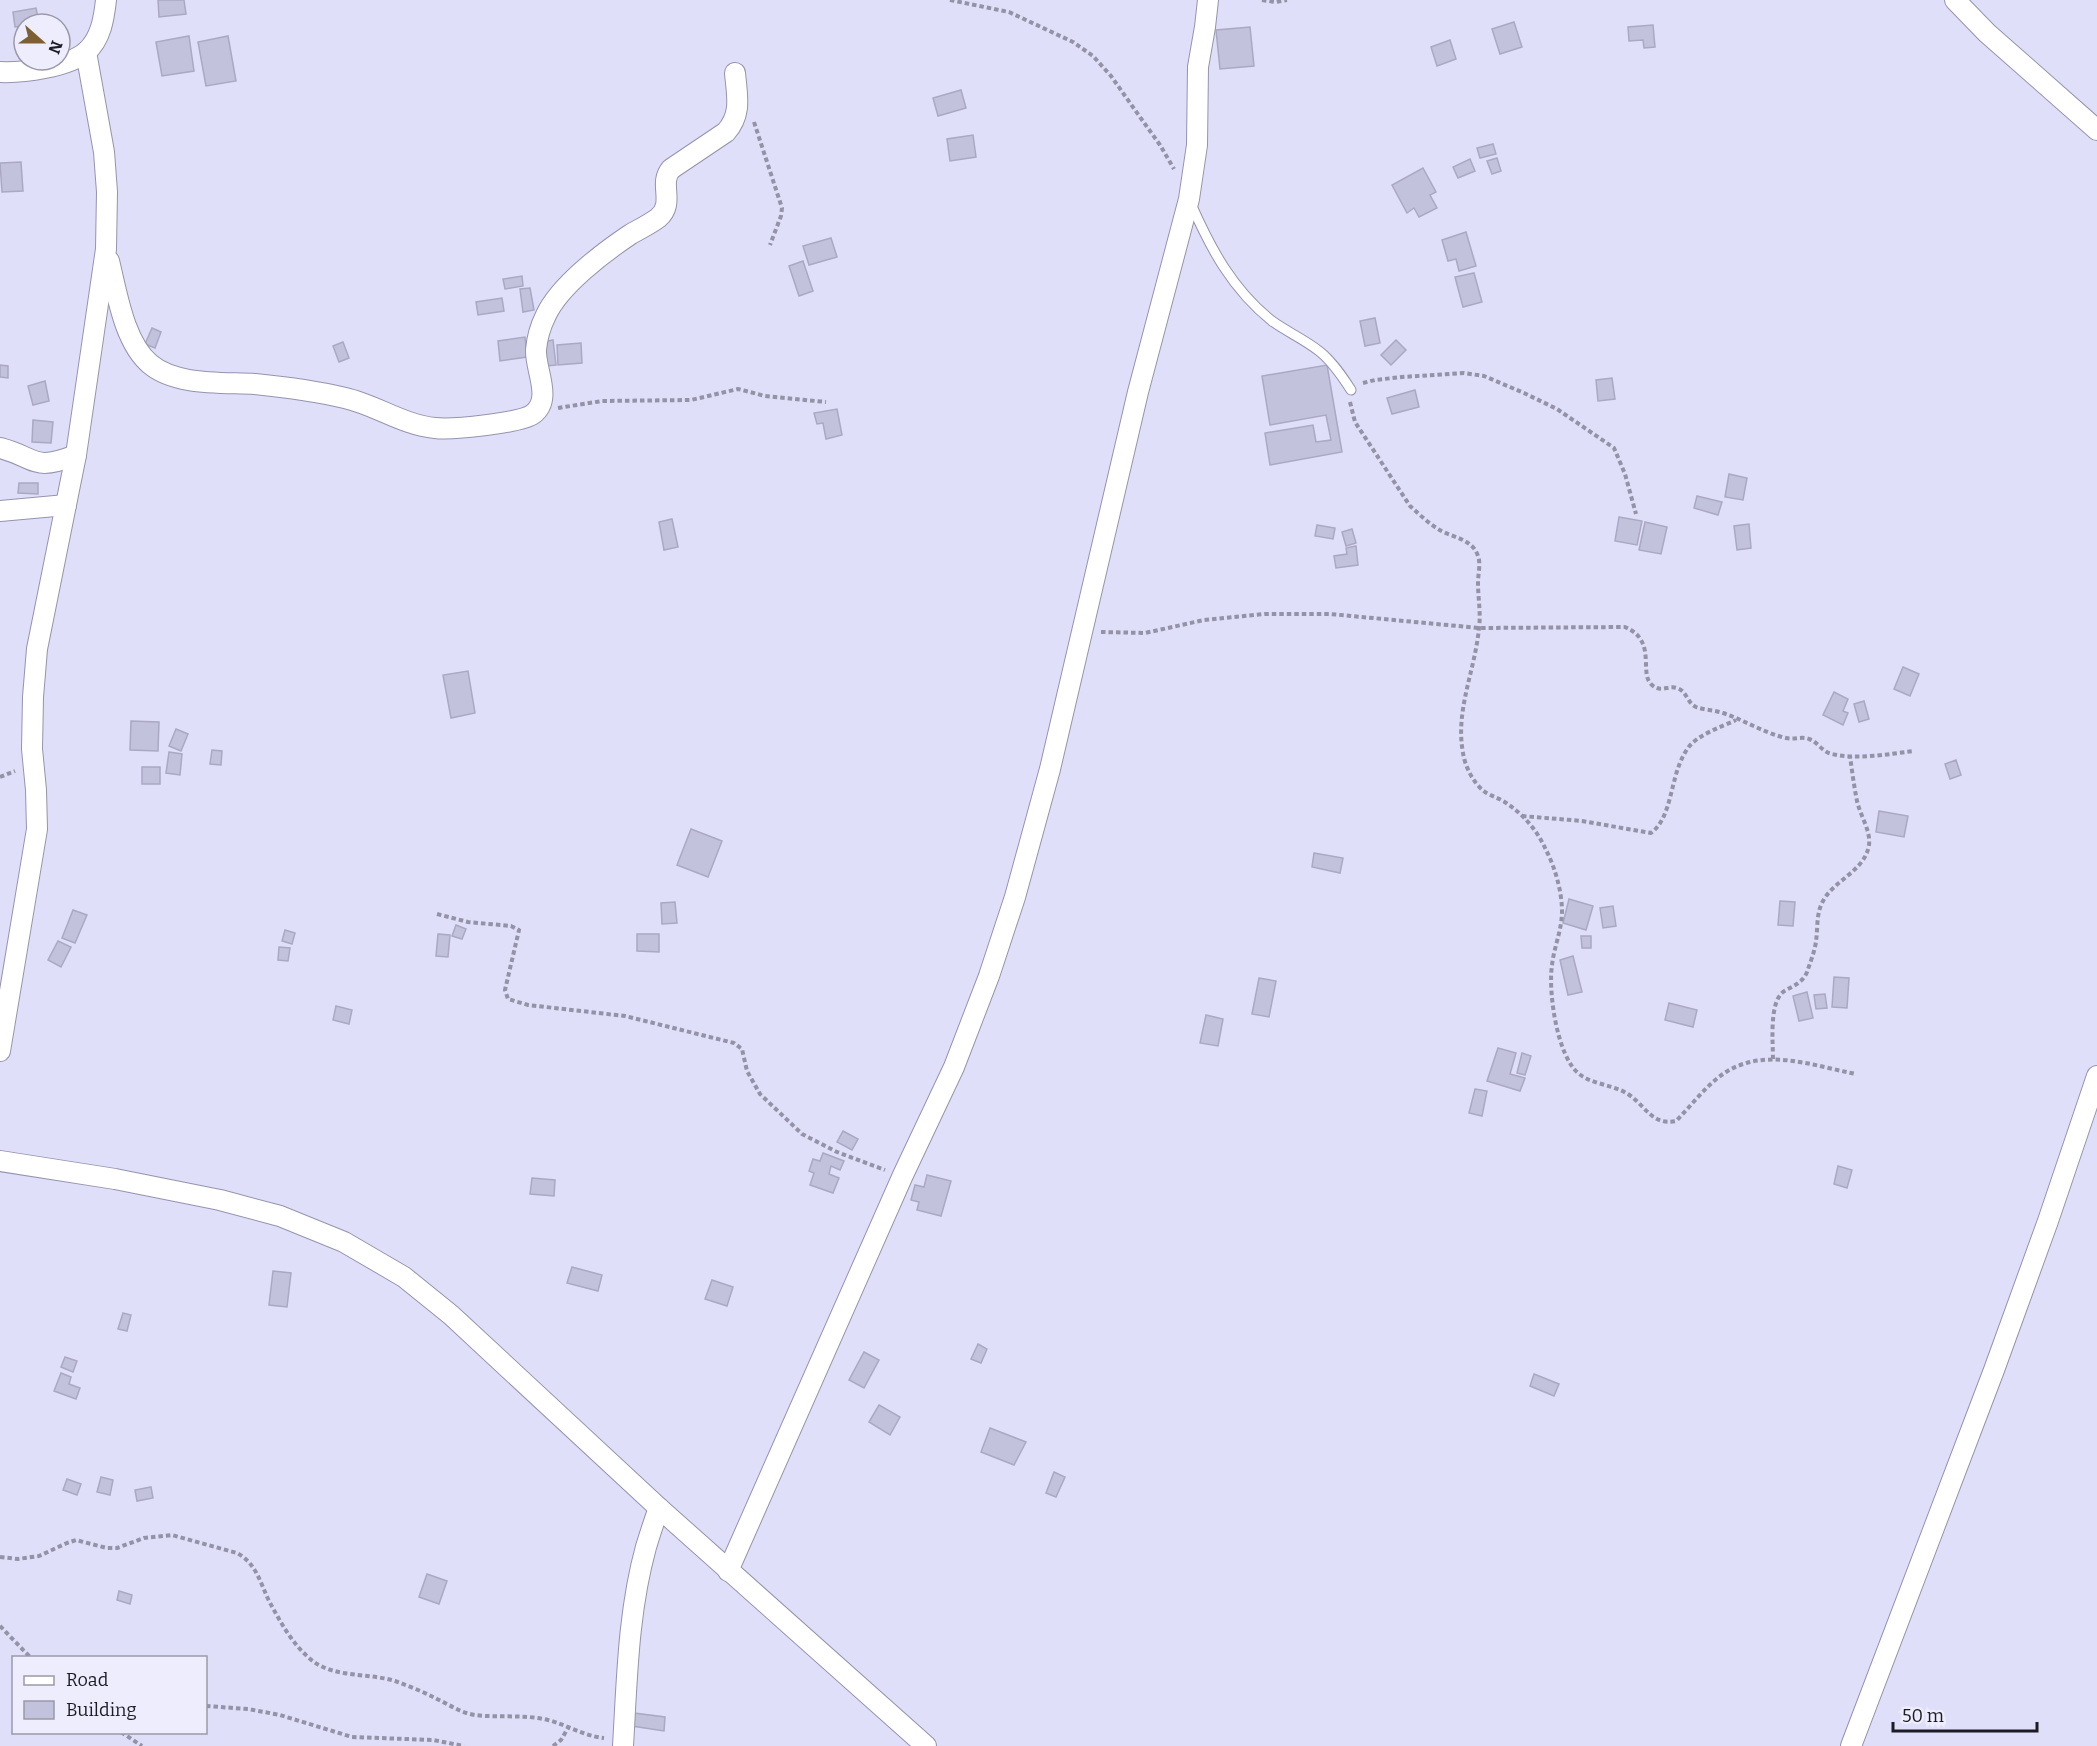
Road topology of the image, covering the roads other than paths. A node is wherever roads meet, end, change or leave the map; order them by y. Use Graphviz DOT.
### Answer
graph roads {
  1 [pos="106,0"];
  2 [pos="1208,0"];
  3 [pos="1955,0"];
  4 [pos="86,52"];
  5 [pos="0,72"];
  6 [pos="735,73"];
  7 [pos="2097,130"];
  8 [pos="1189,199"];
  9 [pos="106,249"];
  10 [pos="1351,390"];
  11 [pos="0,448"];
  12 [pos="76,455"];
  13 [pos="66,505"];
  14 [pos="0,511"];
  15 [pos="0,1052"];
  16 [pos="2097,1076"];
  17 [pos="0,1161"];
  18 [pos="658,1508"];
  19 [pos="728,1571"];
  20 [pos="623,1742"];
  21 [pos="926,1746"];
  22 [pos="1851,1746"];
  1 -- 4 [label="street"];
  2 -- 8 [label="street"];
  3 -- 7 [label="street"];
  4 -- 5 [label="street"];
  4 -- 9 [label="street"];
  6 -- 9 [label="street"];
  8 -- 10 [label="lane"];
  8 -- 19 [label="street"];
  9 -- 12 [label="street"];
  11 -- 12 [label="street"];
  12 -- 13 [label="street"];
  13 -- 14 [label="street"];
  13 -- 15 [label="street"];
  16 -- 22 [label="street"];
  17 -- 18 [label="street"];
  18 -- 19 [label="street"];
  18 -- 20 [label="street"];
  19 -- 21 [label="street"];
}
